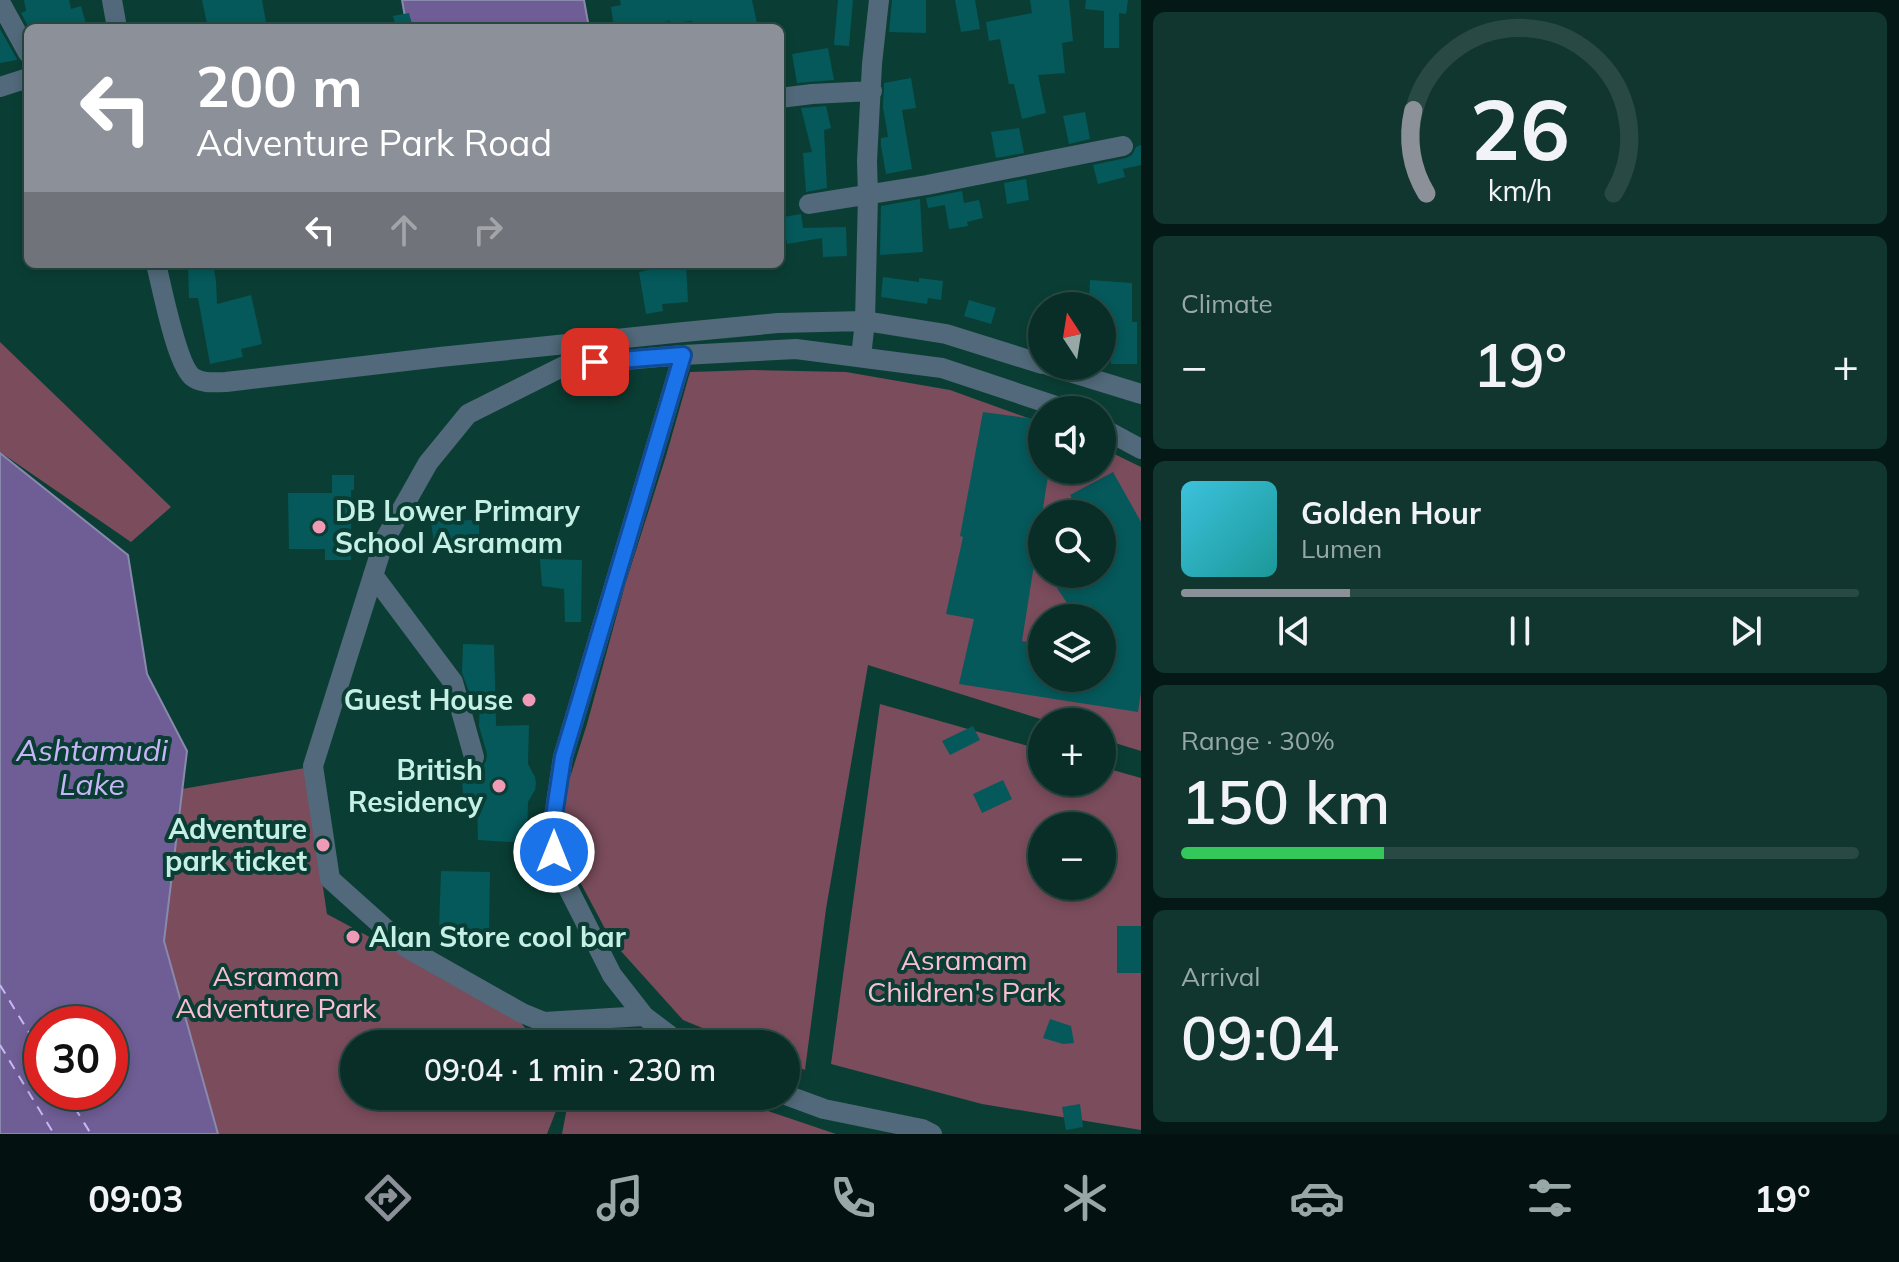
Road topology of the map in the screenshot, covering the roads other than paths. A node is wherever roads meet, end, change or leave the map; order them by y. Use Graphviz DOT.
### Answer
graph roads {
  1 [pos="112,0"];
  2 [pos="879,0"];
  3 [pos="0,2"];
  4 [pos="116,24"];
  5 [pos="24,46"];
  6 [pos="24,79"];
  7 [pos="0,87"];
  8 [pos="872,91"];
  9 [pos="784,98"];
  10 [pos="1123,146"];
  11 [pos="868,195"];
  12 [pos="809,204"];
  13 [pos="157,268"];
  14 [pos="865,321"];
  15 [pos="683,355"];
  16 [pos="861,357"];
  17 [pos="1028,360"];
  18 [pos="1096,380"];
  19 [pos="1141,394"];
  20 [pos="1028,396"];
  21 [pos="1116,436"];
  22 [pos="1141,449"];
  23 [pos="373,575"];
  24 [pos="474,757"];
  25 [pos="644,1016"];
  26 [pos="662,1030"];
  27 [pos="800,1100"];
  28 [pos="932,1134"];
  1 -- 4 [label="street"];
  2 -- 8 [label="street"];
  3 -- 5 [label="street"];
  6 -- 7 [label="street"];
  8 -- 9 [label="street"];
  8 -- 11 [label="street"];
  10 -- 11 [label="street"];
  11 -- 12 [label="street"];
  11 -- 14 [label="street"];
  13 -- 14 [label="street"];
  14 -- 16 [label="street"];
  14 -- 17 [label="street"];
  15 -- 16 [label="street"];
  15 -- 23 [label="street"];
  15 -- 25 [label="street"];
  16 -- 20 [label="street"];
  18 -- 19 [label="street"];
  21 -- 22 [label="street"];
  23 -- 24 [label="street"];
  23 -- 25 [label="street"];
  25 -- 26 [label="street"];
  27 -- 28 [label="street"];
}
